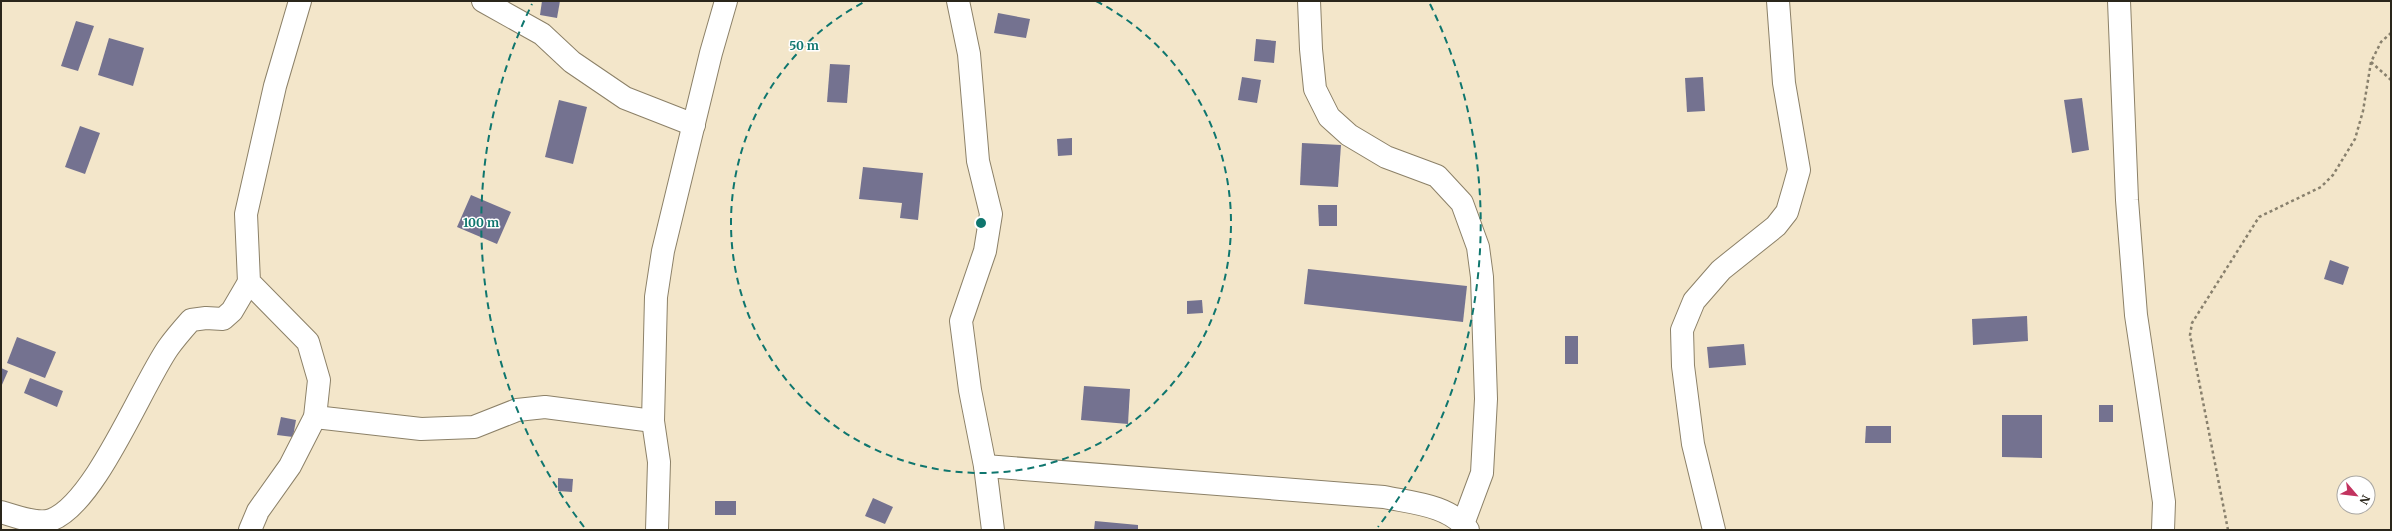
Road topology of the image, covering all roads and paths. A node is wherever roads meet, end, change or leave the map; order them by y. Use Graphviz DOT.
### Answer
graph roads {
  1 [pos="300,1"];
  2 [pos="482,1"];
  3 [pos="726,1"];
  4 [pos="958,1"];
  5 [pos="1309,1"];
  6 [pos="1778,1"];
  7 [pos="2119,1"];
  8 [pos="2391,33"];
  9 [pos="2371,62"];
  10 [pos="2391,80"];
  11 [pos="694,126"];
  12 [pos="249,282"];
  13 [pos="315,417"];
  14 [pos="653,421"];
  15 [pos="985,466"];
  16 [pos="1,512"];
  17 [pos="1466,527"];
  18 [pos="250,530"];
  19 [pos="657,530"];
  20 [pos="993,530"];
  21 [pos="1714,530"];
  22 [pos="2163,530"];
  23 [pos="2228,530"];
  1 -- 12 [label="street"];
  2 -- 11 [label="street"];
  3 -- 11 [label="street"];
  4 -- 15 [label="street"];
  5 -- 17 [label="street"];
  6 -- 21 [label="street"];
  7 -- 22 [label="street"];
  8 -- 9 [label="path"];
  9 -- 10 [label="path"];
  9 -- 23 [label="path"];
  11 -- 14 [label="street"];
  12 -- 13 [label="street"];
  12 -- 16 [label="street"];
  13 -- 14 [label="street"];
  13 -- 18 [label="street"];
  14 -- 19 [label="street"];
  15 -- 17 [label="street"];
  15 -- 20 [label="street"];
}
